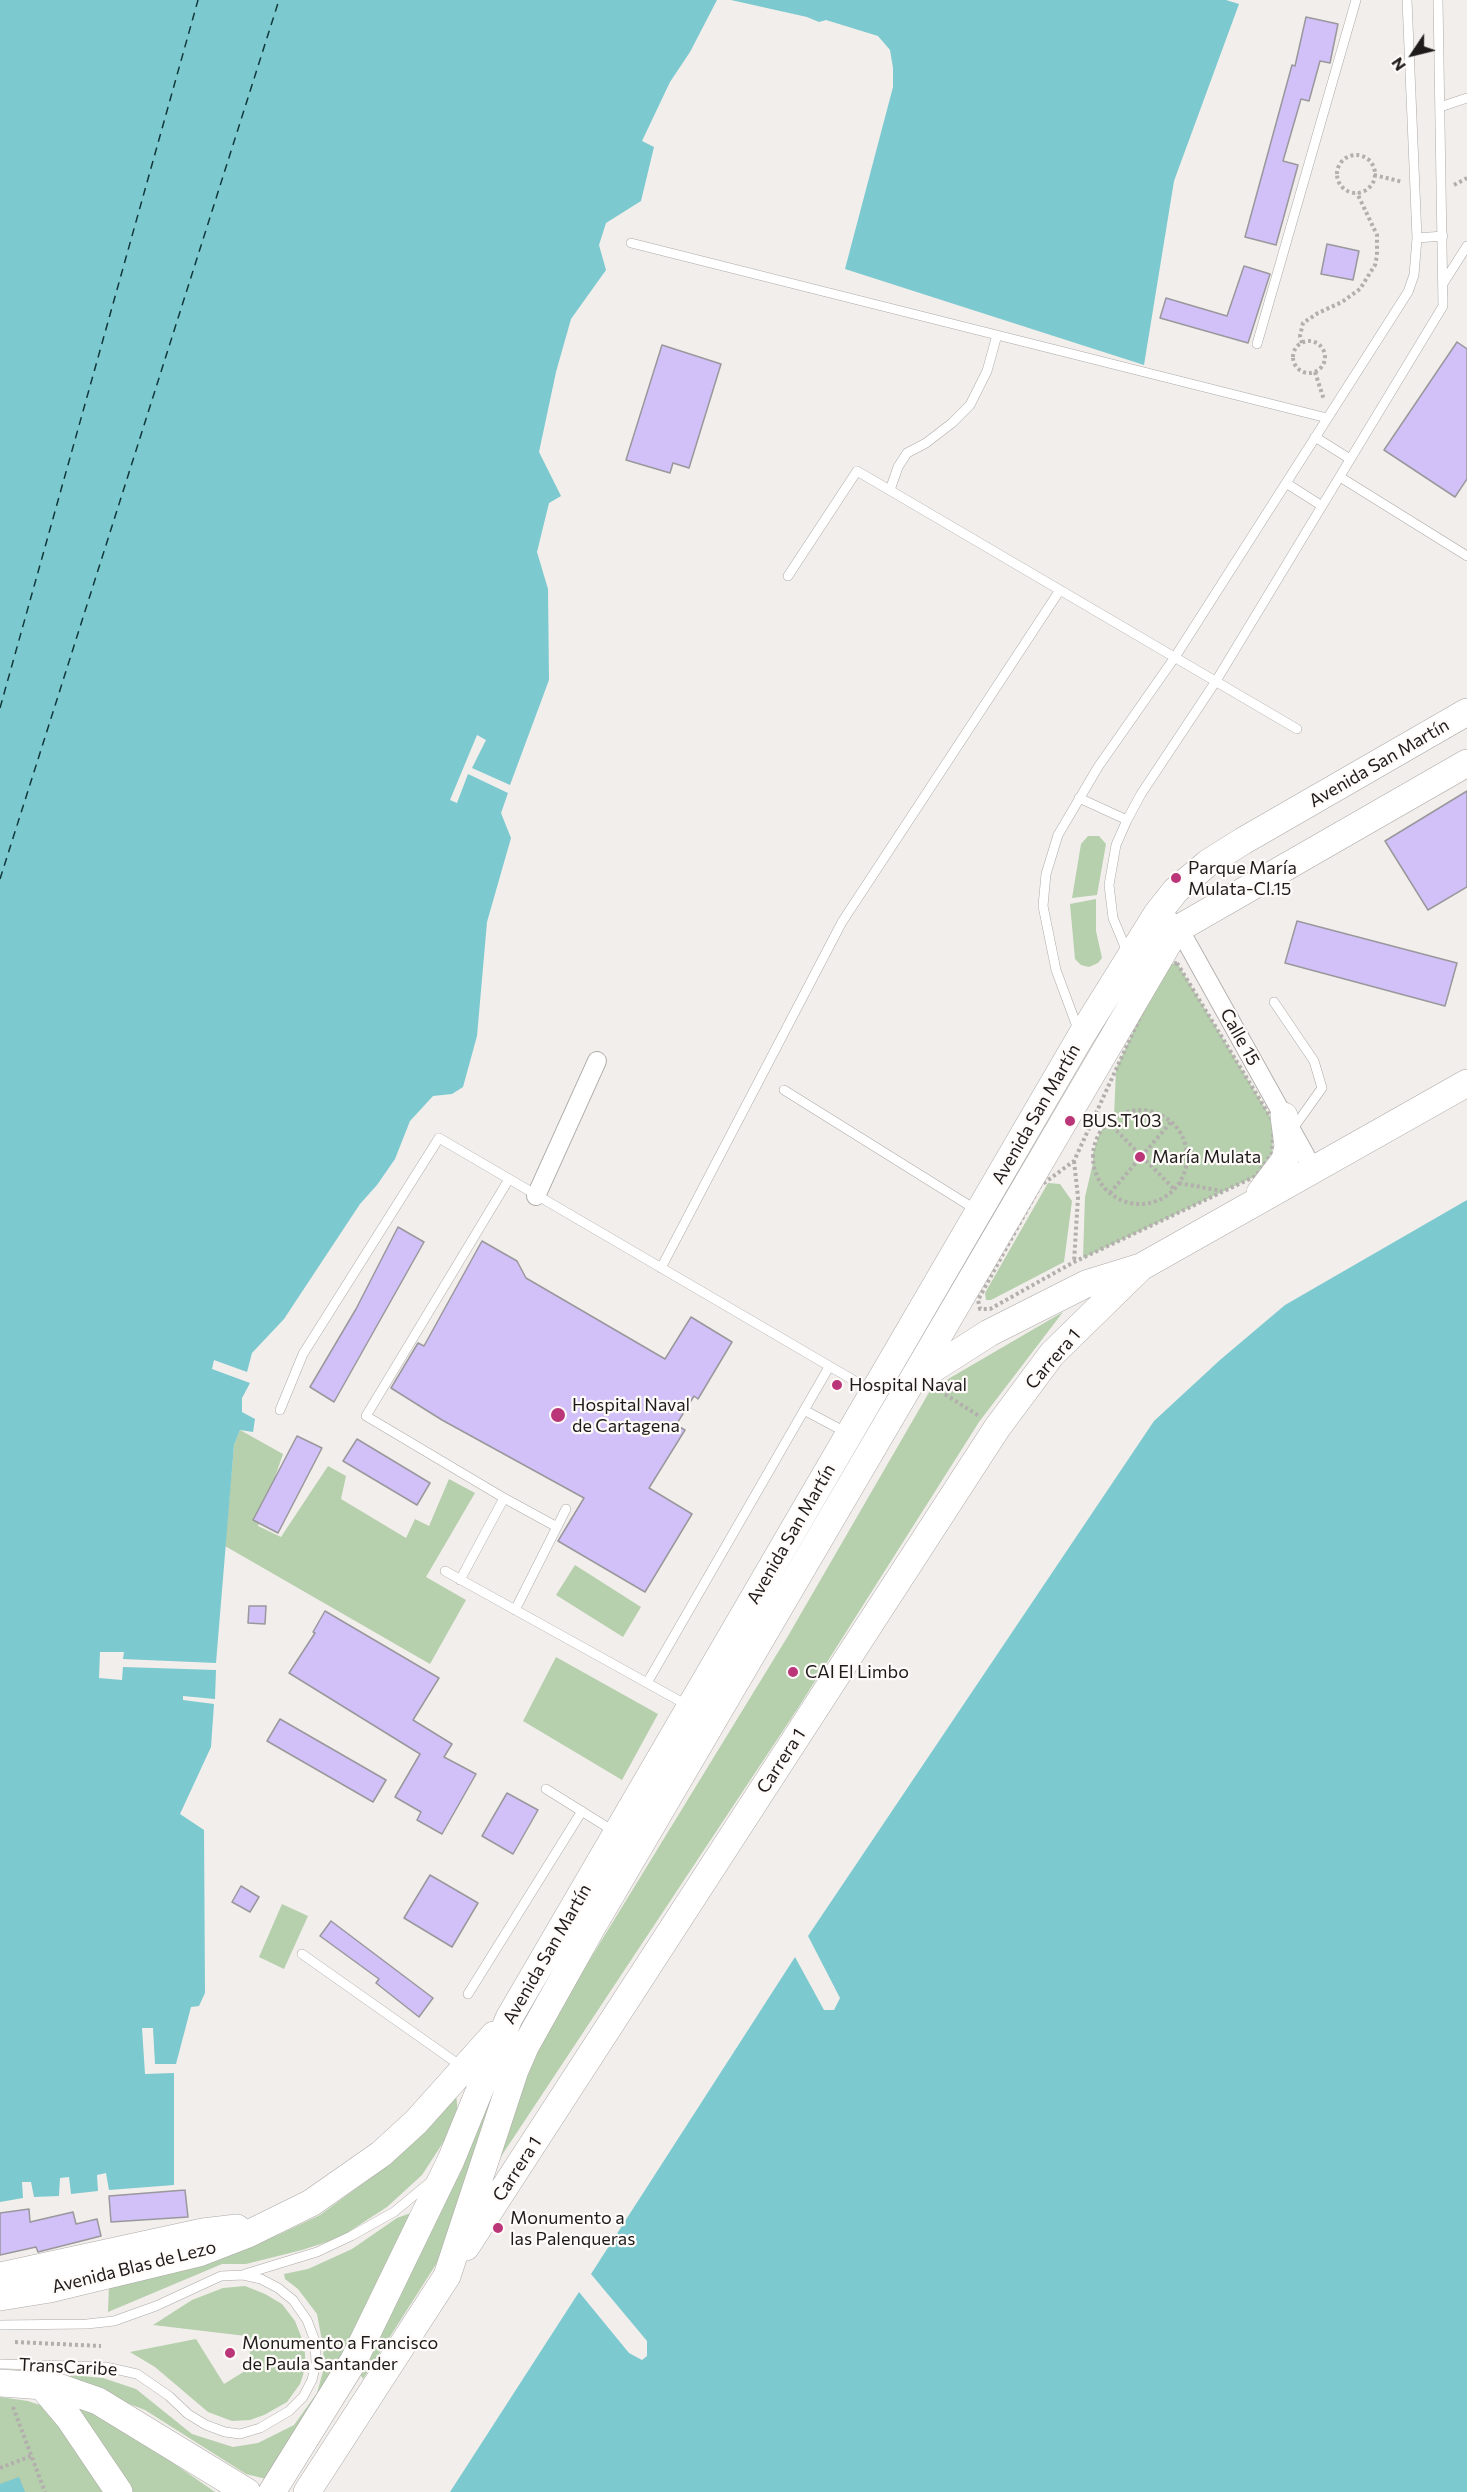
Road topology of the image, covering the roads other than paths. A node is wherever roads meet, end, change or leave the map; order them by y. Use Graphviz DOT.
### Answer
graph roads {
  1 [pos="1356,0"];
  2 [pos="1407,0"];
  3 [pos="1438,0"];
  4 [pos="1467,98"];
  5 [pos="1440,107"];
  6 [pos="1443,236"];
  7 [pos="1417,238"];
  8 [pos="631,243"];
  9 [pos="1467,246"];
  10 [pos="1444,282"];
  11 [pos="997,335"];
  12 [pos="1257,344"];
  13 [pos="1325,418"];
  14 [pos="1315,437"];
  15 [pos="1350,459"];
  16 [pos="1340,477"];
  17 [pos="1286,483"];
  18 [pos="890,490"];
  19 [pos="1322,506"];
  20 [pos="1467,556"];
  21 [pos="788,576"];
  22 [pos="1060,590"];
  23 [pos="1175,657"];
  24 [pos="1216,681"];
  25 [pos="1467,712"];
  26 [pos="1298,729"];
  27 [pos="1467,763"];
  28 [pos="1079,798"];
  29 [pos="1127,820"];
  30 [pos="1166,922"];
  31 [pos="1129,956"];
  32 [pos="1274,1002"];
  33 [pos="1081,1036"];
  34 [pos="597,1061"];
  35 [pos="1467,1083"];
  36 [pos="784,1090"];
  37 [pos="1288,1123"];
  38 [pos="1313,1169"];
  39 [pos="509,1179"];
  40 [pos="536,1196"];
  41 [pos="1254,1202"];
  42 [pos="979,1211"];
  43 [pos="1141,1267"];
  44 [pos="661,1268"];
  45 [pos="829,1366"];
  46 [pos="913,1382"];
  47 [pos="873,1392"];
  48 [pos="280,1410"];
  49 [pos="804,1410"];
  50 [pos="849,1434"];
  51 [pos="504,1498"];
  52 [pos="566,1509"];
  53 [pos="557,1527"];
  54 [pos="445,1571"];
  55 [pos="460,1580"];
  56 [pos="515,1610"];
  57 [pos="647,1683"];
  58 [pos="690,1706"];
  59 [pos="546,1788"];
  60 [pos="582,1811"];
  61 [pos="616,1833"];
  62 [pos="302,1954"];
  63 [pos="468,1994"];
  64 [pos="488,2085"];
  65 [pos="451,2160"];
  66 [pos="270,2223"];
  67 [pos="243,2275"];
  68 [pos="0,2276"];
  69 [pos="447,2276"];
  70 [pos="0,2297"];
  71 [pos="0,2325"];
  72 [pos="0,2364"];
  73 [pos="0,2374"];
  74 [pos="42,2386"];
  75 [pos="5,2390"];
  76 [pos="119,2492"];
  77 [pos="247,2492"];
  78 [pos="272,2492"];
  79 [pos="307,2492"];
  1 -- 12 [label="lane"];
  2 -- 7 [label="lane"];
  3 -- 5 [label="lane"];
  4 -- 5 [label="lane"];
  5 -- 6 [label="lane"];
  6 -- 7 [label="lane"];
  6 -- 10 [label="lane"];
  7 -- 13 [label="lane"];
  8 -- 11 [label="lane"];
  9 -- 10 [label="lane"];
  10 -- 15 [label="lane"];
  11 -- 13 [label="lane"];
  11 -- 18 [label="lane"];
  13 -- 14 [label="lane"];
  14 -- 15 [label="lane"];
  14 -- 17 [label="lane"];
  15 -- 16 [label="lane"];
  16 -- 19 [label="lane"];
  16 -- 20 [label="lane"];
  17 -- 19 [label="lane"];
  17 -- 23 [label="lane"];
  18 -- 21 [label="lane"];
  18 -- 22 [label="lane"];
  19 -- 24 [label="lane"];
  22 -- 23 [label="lane"];
  22 -- 44 [label="lane"];
  23 -- 24 [label="lane"];
  23 -- 28 [label="lane"];
  24 -- 26 [label="lane"];
  24 -- 29 [label="lane"];
  25 -- 30 [label="main road, Avenida San Martín"];
  27 -- 30 [label="main road, Avenida San Martín"];
  28 -- 29 [label="lane"];
  28 -- 33 [label="lane"];
  29 -- 31 [label="lane"];
  30 -- 31 [label="main road, Avenida San Martín"];
  30 -- 37 [label="street, Calle 15"];
  30 -- 46 [label="main road, Avenida San Martín"];
  31 -- 33 [label="main road, Avenida San Martín"];
  32 -- 37 [label="lane"];
  33 -- 42 [label="main road, Avenida San Martín"];
  34 -- 40 [label="street"];
  35 -- 38 [label="main road, Carrera 1"];
  36 -- 42 [label="lane"];
  37 -- 38 [label="street, Calle 15"];
  37 -- 41 [label="main road"];
  38 -- 41 [label="main road, Carrera 1"];
  39 -- 40 [label="lane"];
  39 -- 48 [label="lane"];
  39 -- 51 [label="lane"];
  40 -- 44 [label="lane"];
  41 -- 43 [label="main road, Carrera 1"];
  42 -- 47 [label="main road, Avenida San Martín"];
  43 -- 46 [label="main road, Carrera 1"];
  43 -- 69 [label="main road, Carrera 1"];
  44 -- 45 [label="lane"];
  45 -- 47 [label="lane"];
  45 -- 49 [label="lane"];
  46 -- 47 [label="main road, Carrera 1"];
  46 -- 64 [label="main road, Avenida San Martín"];
  47 -- 50 [label="main road, Avenida San Martín"];
  49 -- 50 [label="lane"];
  49 -- 57 [label="lane"];
  50 -- 58 [label="main road, Avenida San Martín"];
  51 -- 53 [label="lane"];
  51 -- 55 [label="lane"];
  52 -- 53 [label="lane"];
  53 -- 56 [label="lane"];
  54 -- 55 [label="lane"];
  55 -- 56 [label="lane"];
  56 -- 57 [label="lane"];
  57 -- 58 [label="lane"];
  58 -- 61 [label="main road, Avenida San Martín"];
  59 -- 60 [label="lane"];
  60 -- 61 [label="lane"];
  60 -- 63 [label="lane"];
  61 -- 64 [label="main road, Avenida San Martín"];
  62 -- 64 [label="lane"];
  64 -- 65 [label="main road, Avenida San Martín"];
  64 -- 66 [label="main road, Avenida Blas de Lezo"];
  64 -- 69 [label="main road, Avenida San Martín"];
  65 -- 67 [label="lane, TransCaribe"];
  65 -- 78 [label="main road, Avenida San Martín"];
  66 -- 68 [label="main road"];
  66 -- 70 [label="main road, Avenida Blas de Lezo"];
  67 -- 71 [label="lane, TransCaribe"];
  67 -- 72 [label="lane, TransCaribe"];
  69 -- 79 [label="main road, Avenida San Martín"];
  73 -- 74 [label="lane"];
  74 -- 75 [label="main road"];
  74 -- 76 [label="main road"];
  74 -- 77 [label="main road"];
}
